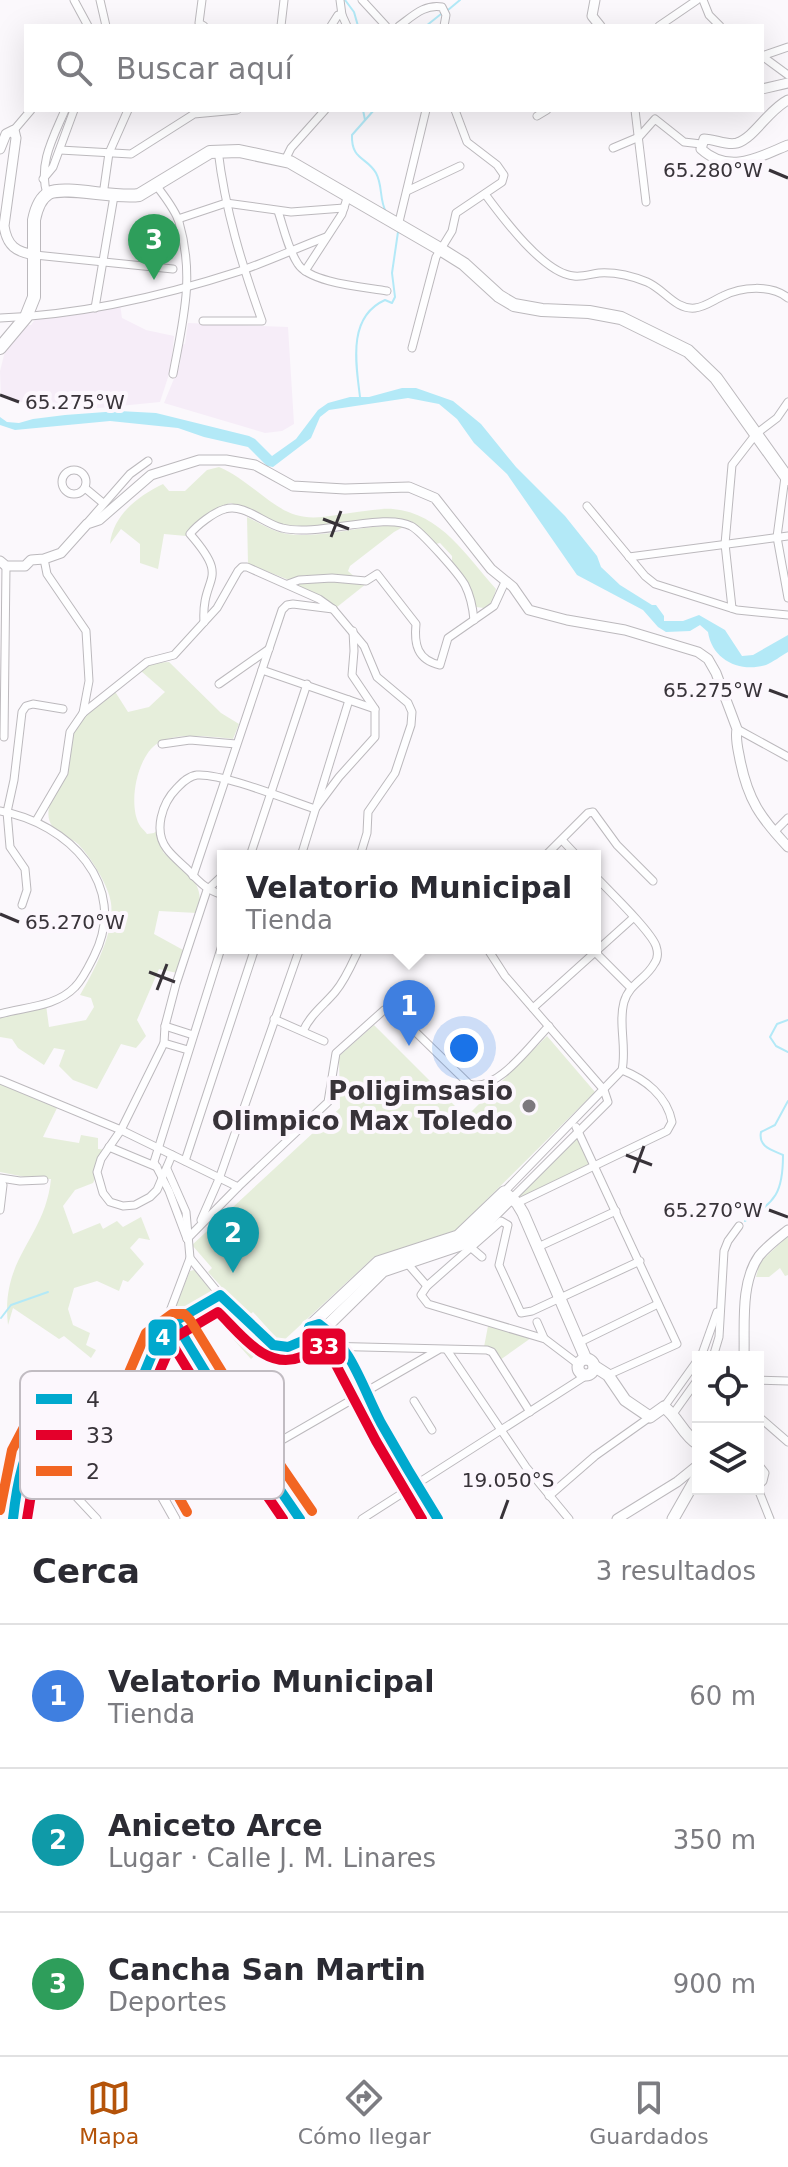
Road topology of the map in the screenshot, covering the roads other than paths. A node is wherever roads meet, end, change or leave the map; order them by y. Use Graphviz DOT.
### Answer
graph roads {
  1 [pos="74,0"];
  2 [pos="100,0"];
  3 [pos="202,0"];
  4 [pos="284,0"];
  5 [pos="340,0"];
  6 [pos="362,0"];
  7 [pos="595,0"];
  8 [pos="697,0"];
  9 [pos="703,0"];
  10 [pos="342,15"];
  11 [pos="87,24"];
  12 [pos="106,24"];
  13 [pos="200,24"];
  14 [pos="281,24"];
  15 [pos="332,24"];
  16 [pos="346,24"];
  17 [pos="384,24"];
  18 [pos="402,24"];
  19 [pos="444,24"];
  20 [pos="598,24"];
  21 [pos="662,24"];
  22 [pos="718,24"];
  23 [pos="788,47"];
  24 [pos="764,55"];
  25 [pos="764,57"];
  26 [pos="788,75"];
  27 [pos="788,83"];
  28 [pos="764,89"];
  29 [pos="788,100"];
  30 [pos="29,112"];
  31 [pos="64,112"];
  32 [pos="73,112"];
  33 [pos="127,112"];
  34 [pos="216,112"];
  35 [pos="323,112"];
  36 [pos="426,112"];
  37 [pos="456,112"];
  38 [pos="544,112"];
  39 [pos="635,112"];
  40 [pos="537,116"];
  41 [pos="14,130"];
  42 [pos="639,137"];
  43 [pos="701,144"];
  44 [pos="788,145"];
  45 [pos="613,148"];
  46 [pos="0,149"];
  47 [pos="60,150"];
  48 [pos="218,150"];
  49 [pos="109,153"];
  50 [pos="285,160"];
  51 [pos="460,166"];
  52 [pos="43,179"];
  53 [pos="156,185"];
  54 [pos="407,191"];
  55 [pos="47,194"];
  56 [pos="485,194"];
  57 [pos="109,196"];
  58 [pos="346,202"];
  59 [pos="646,202"];
  60 [pos="226,203"];
  61 [pos="278,211"];
  62 [pos="325,211"];
  63 [pos="178,219"];
  64 [pos="398,226"];
  65 [pos="328,234"];
  66 [pos="440,249"];
  67 [pos="292,250"];
  68 [pos="35,255"];
  69 [pos="101,260"];
  70 [pos="173,269"];
  71 [pos="244,270"];
  72 [pos="305,271"];
  73 [pos="189,287"];
  74 [pos="387,291"];
  75 [pos="788,298"];
  76 [pos="95,308"];
  77 [pos="26,317"];
  78 [pos="0,318"];
  79 [pos="203,321"];
  80 [pos="0,348"];
  81 [pos="412,348"];
  82 [pos="173,374"];
  83 [pos="788,402"];
  84 [pos="756,434"];
  85 [pos="148,461"];
  86 [pos="786,477"];
  87 [pos="85,488"];
  88 [pos="103,503"];
  89 [pos="587,506"];
  90 [pos="87,524"];
  91 [pos="788,536"];
  92 [pos="777,537"];
  93 [pos="725,544"];
  94 [pos="629,557"];
  95 [pos="44,559"];
  96 [pos="3,564"];
  97 [pos="505,582"];
  98 [pos="288,584"];
  99 [pos="788,598"];
  100 [pos="732,608"];
  101 [pos="333,609"];
  102 [pos="788,615"];
  103 [pos="474,620"];
  104 [pos="204,622"];
  105 [pos="352,629"];
  106 [pos="269,649"];
  107 [pos="262,670"];
  108 [pos="219,684"];
  109 [pos="307,684"];
  110 [pos="349,700"];
  111 [pos="63,709"];
  112 [pos="375,709"];
  113 [pos="83,713"];
  114 [pos="737,729"];
  115 [pos="2,736"];
  116 [pos="17,740"];
  117 [pos="162,744"];
  118 [pos="236,744"];
  119 [pos="788,757"];
  120 [pos="224,780"];
  121 [pos="270,793"];
  122 [pos="315,809"];
  123 [pos="3,811"];
  124 [pos="788,818"];
  125 [pos="36,821"];
  126 [pos="774,832"];
  127 [pos="562,840"];
  128 [pos="788,847"];
  129 [pos="252,850"];
  130 [pos="303,850"];
  131 [pos="362,850"];
  132 [pos="551,850"];
  133 [pos="571,850"];
  134 [pos="193,876"];
  135 [pos="217,881"];
  136 [pos="653,881"];
  137 [pos="601,883"];
  138 [pos="207,890"];
  139 [pos="217,893"];
  140 [pos="22,905"];
  141 [pos="633,918"];
  142 [pos="601,944"];
  143 [pos="219,954"];
  144 [pos="253,954"];
  145 [pos="298,954"];
  146 [pos="357,954"];
  147 [pos="491,954"];
  148 [pos="589,954"];
  149 [pos="599,954"];
  150 [pos="630,987"];
  151 [pos="533,1008"];
  152 [pos="0,1014"];
  153 [pos="274,1019"];
  154 [pos="165,1026"];
  155 [pos="549,1026"];
  156 [pos="303,1031"];
  157 [pos="193,1035"];
  158 [pos="324,1041"];
  159 [pos="164,1043"];
  160 [pos="188,1050"];
  161 [pos="622,1070"];
  162 [pos="0,1080"];
  163 [pos="604,1090"];
  164 [pos="572,1122"];
  165 [pos="121,1130"];
  166 [pos="579,1130"];
  167 [pos="109,1147"];
  168 [pos="157,1148"];
  169 [pos="185,1161"];
  170 [pos="163,1165"];
  171 [pos="596,1166"];
  172 [pos="0,1179"];
  173 [pos="219,1179"];
  174 [pos="44,1180"];
  175 [pos="238,1187"];
  176 [pos="510,1198"];
  177 [pos="0,1210"];
  178 [pos="616,1211"];
  179 [pos="199,1225"];
  180 [pos="739,1226"];
  181 [pos="788,1230"];
  182 [pos="187,1239"];
  183 [pos="465,1242"];
  184 [pos="538,1247"];
  185 [pos="482,1257"];
  186 [pos="190,1258"];
  187 [pos="640,1261"];
  188 [pos="407,1263"];
  189 [pos="427,1286"];
  190 [pos="222,1297"];
  191 [pos="559,1297"];
  192 [pos="721,1302"];
  193 [pos="658,1304"];
  194 [pos="537,1322"];
  195 [pos="172,1325"];
  196 [pos="312,1325"];
  197 [pos="327,1328"];
  198 [pos="307,1339"];
  199 [pos="545,1339"];
  200 [pos="580,1342"];
  201 [pos="321,1346"];
  202 [pos="342,1347"];
  203 [pos="443,1349"];
  204 [pos="703,1351"];
  205 [pos="714,1351"];
  206 [pos="744,1351"];
  207 [pos="586,1366"];
  208 [pos="145,1371"];
  209 [pos="202,1371"];
  210 [pos="692,1371"];
  211 [pos="608,1375"];
  212 [pos="764,1380"];
  213 [pos="788,1381"];
  214 [pos="692,1385"];
  215 [pos="365,1392"];
  216 [pos="414,1401"];
  217 [pos="669,1410"];
  218 [pos="530,1412"];
  219 [pos="650,1417"];
  220 [pos="764,1421"];
  221 [pos="432,1430"];
  222 [pos="501,1430"];
  223 [pos="284,1439"];
  224 [pos="692,1441"];
  225 [pos="788,1442"];
  226 [pos="692,1470"];
  227 [pos="20,1473"];
  228 [pos="677,1482"];
  229 [pos="417,1484"];
  230 [pos="692,1485"];
  231 [pos="687,1494"];
  232 [pos="761,1495"];
  233 [pos="284,1496"];
  234 [pos="549,1496"];
  235 [pos="78,1499"];
  236 [pos="163,1499"];
  237 [pos="13,1519"];
  238 [pos="97,1519"];
  239 [pos="175,1519"];
  240 [pos="300,1519"];
  241 [pos="362,1519"];
  242 [pos="438,1519"];
  243 [pos="569,1519"];
  244 [pos="617,1519"];
  245 [pos="673,1519"];
  246 [pos="770,1519"];
  1 -- 11 [label="street"];
  2 -- 12 [label="street"];
  3 -- 13 [label="street"];
  4 -- 14 [label="street"];
  5 -- 10 [label="street"];
  6 -- 17 [label="street"];
  7 -- 20 [label="street"];
  8 -- 21 [label="street"];
  9 -- 22 [label="street"];
  10 -- 15 [label="street"];
  10 -- 16 [label="street"];
  18 -- 19 [label="street"];
  23 -- 24 [label="street"];
  25 -- 26 [label="street"];
  27 -- 28 [label="street"];
  29 -- 43 [label="street"];
  30 -- 41 [label="street"];
  31 -- 52 [label="street"];
  32 -- 47 [label="street"];
  33 -- 49 [label="street"];
  34 -- 49 [label="street"];
  35 -- 50 [label="street"];
  36 -- 54 [label="street"];
  37 -- 56 [label="street"];
  38 -- 40 [label="street"];
  39 -- 42 [label="street"];
  41 -- 46 [label="street"];
  41 -- 68 [label="street"];
  42 -- 43 [label="street"];
  42 -- 45 [label="street"];
  42 -- 59 [label="street"];
  43 -- 44 [label="street"];
  47 -- 49 [label="street"];
  47 -- 52 [label="street"];
  48 -- 50 [label="highway"];
  48 -- 53 [label="highway"];
  48 -- 60 [label="street"];
  49 -- 57 [label="street"];
  50 -- 58 [label="highway"];
  51 -- 54 [label="street"];
  52 -- 55 [label="street"];
  53 -- 57 [label="highway"];
  53 -- 63 [label="street"];
  54 -- 64 [label="street"];
  55 -- 57 [label="highway"];
  55 -- 68 [label="highway"];
  56 -- 66 [label="street"];
  56 -- 75 [label="street"];
  57 -- 69 [label="street"];
  58 -- 62 [label="street"];
  58 -- 64 [label="highway"];
  58 -- 65 [label="street"];
  60 -- 61 [label="street"];
  60 -- 63 [label="street"];
  60 -- 71 [label="street"];
  61 -- 62 [label="street"];
  61 -- 67 [label="street"];
  62 -- 65 [label="street"];
  63 -- 73 [label="street"];
  64 -- 66 [label="highway"];
  65 -- 67 [label="street"];
  65 -- 72 [label="street"];
  66 -- 81 [label="street"];
  66 -- 84 [label="highway"];
  67 -- 71 [label="street"];
  67 -- 72 [label="street"];
  68 -- 69 [label="street"];
  68 -- 77 [label="highway"];
  69 -- 70 [label="street"];
  69 -- 76 [label="street"];
  71 -- 73 [label="street"];
  71 -- 79 [label="street"];
  72 -- 74 [label="street"];
  73 -- 76 [label="street"];
  73 -- 82 [label="street"];
  76 -- 77 [label="street"];
  77 -- 78 [label="street"];
  77 -- 80 [label="highway"];
  83 -- 84 [label="street"];
  84 -- 86 [label="highway"];
  84 -- 93 [label="street"];
  85 -- 88 [label="street"];
  86 -- 92 [label="street"];
  87 -- 88 [label="street"];
  88 -- 90 [label="street"];
  89 -- 94 [label="street"];
  90 -- 95 [label="street"];
  90 -- 97 [label="street"];
  91 -- 92 [label="street"];
  92 -- 93 [label="street"];
  92 -- 99 [label="street"];
  93 -- 94 [label="street"];
  93 -- 100 [label="street"];
  94 -- 100 [label="street"];
  95 -- 96 [label="street"];
  95 -- 113 [label="street"];
  96 -- 115 [label="street"];
  97 -- 103 [label="street"];
  97 -- 114 [label="street"];
  98 -- 101 [label="street"];
  98 -- 103 [label="street"];
  98 -- 104 [label="street"];
  100 -- 102 [label="street"];
  101 -- 105 [label="street"];
  101 -- 106 [label="street"];
  103 -- 104 [label="street"];
  104 -- 113 [label="street"];
  105 -- 112 [label="street"];
  105 -- 131 [label="street"];
  106 -- 107 [label="street"];
  106 -- 108 [label="street"];
  107 -- 109 [label="street"];
  107 -- 118 [label="street"];
  109 -- 110 [label="street"];
  109 -- 121 [label="street"];
  110 -- 112 [label="street"];
  110 -- 122 [label="street"];
  111 -- 116 [label="street"];
  112 -- 122 [label="street"];
  113 -- 125 [label="street"];
  114 -- 119 [label="street"];
  114 -- 126 [label="street"];
  115 -- 116 [label="street"];
  116 -- 123 [label="street"];
  117 -- 118 [label="street"];
  118 -- 120 [label="street"];
  120 -- 121 [label="street"];
  120 -- 134 [label="street"];
  120 -- 134 [label="street"];
  121 -- 122 [label="street"];
  121 -- 129 [label="street"];
  122 -- 130 [label="street"];
  123 -- 125 [label="street"];
  123 -- 140 [label="street"];
  124 -- 126 [label="street"];
  125 -- 152 [label="street"];
  126 -- 128 [label="street"];
  127 -- 132 [label="street"];
  127 -- 133 [label="street"];
  127 -- 136 [label="street"];
  134 -- 138 [label="street"];
  135 -- 138 [label="street"];
  137 -- 141 [label="street"];
  138 -- 139 [label="street"];
  138 -- 154 [label="street"];
  141 -- 142 [label="street"];
  141 -- 150 [label="street"];
  143 -- 157 [label="street"];
  144 -- 169 [label="street"];
  145 -- 153 [label="street"];
  146 -- 156 [label="street"];
  147 -- 151 [label="street"];
  148 -- 151 [label="street"];
  149 -- 150 [label="street"];
  150 -- 161 [label="street"];
  151 -- 155 [label="street"];
  153 -- 156 [label="street"];
  153 -- 173 [label="street"];
  154 -- 157 [label="street"];
  154 -- 159 [label="street"];
  155 -- 163 [label="street"];
  155 -- 175 [label="street"];
  156 -- 158 [label="street"];
  157 -- 160 [label="street"];
  159 -- 160 [label="street"];
  159 -- 165 [label="street"];
  160 -- 168 [label="street"];
  161 -- 163 [label="street"];
  161 -- 171 [label="street"];
  162 -- 165 [label="street"];
  163 -- 164 [label="street"];
  163 -- 166 [label="street"];
  164 -- 166 [label="street"];
  164 -- 176 [label="street"];
  165 -- 167 [label="street"];
  165 -- 168 [label="street"];
  166 -- 171 [label="street"];
  166 -- 176 [label="street"];
  167 -- 170 [label="street"];
  167 -- 170 [label="street"];
  168 -- 170 [label="street"];
  168 -- 170 [label="street"];
  169 -- 170 [label="street"];
  169 -- 173 [label="street"];
  170 -- 182 [label="street"];
  171 -- 176 [label="street"];
  171 -- 178 [label="street"];
  172 -- 174 [label="street"];
  172 -- 177 [label="street"];
  173 -- 175 [label="street"];
  173 -- 179 [label="street"];
  175 -- 179 [label="street"];
  176 -- 183 [label="main road"];
  176 -- 184 [label="main road"];
  178 -- 184 [label="street"];
  178 -- 187 [label="street"];
  179 -- 182 [label="street"];
  180 -- 192 [label="street"];
  181 -- 206 [label="street"];
  182 -- 186 [label="street"];
  183 -- 185 [label="street"];
  183 -- 188 [label="main road"];
  183 -- 189 [label="street"];
  183 -- 191 [label="street"];
  183 -- 196 [label="main road"];
  184 -- 191 [label="main road"];
  186 -- 190 [label="street"];
  186 -- 195 [label="street"];
  187 -- 191 [label="street"];
  187 -- 193 [label="street"];
  188 -- 189 [label="street"];
  188 -- 197 [label="main road"];
  189 -- 199 [label="street"];
  190 -- 195 [label="main road"];
  190 -- 198 [label="main road"];
  191 -- 200 [label="main road"];
  192 -- 204 [label="street"];
  192 -- 205 [label="street"];
  193 -- 200 [label="street"];
  193 -- 211 [label="street"];
  194 -- 199 [label="street"];
  195 -- 208 [label="main road"];
  195 -- 209 [label="street"];
  196 -- 197 [label="main road"];
  196 -- 198 [label="main road"];
  197 -- 201 [label="main road"];
  197 -- 202 [label="street"];
  198 -- 201 [label="main road"];
  199 -- 207 [label="street"];
  200 -- 207 [label="main road"];
  201 -- 202 [label="street"];
  202 -- 203 [label="street"];
  202 -- 215 [label="street"];
  203 -- 215 [label="street"];
  203 -- 218 [label="street"];
  203 -- 222 [label="street"];
  207 -- 211 [label="main road"];
  207 -- 218 [label="street"];
  210 -- 217 [label="street"];
  211 -- 219 [label="main road"];
  212 -- 213 [label="street"];
  214 -- 217 [label="street"];
  215 -- 223 [label="street"];
  215 -- 229 [label="street"];
  216 -- 221 [label="street"];
  217 -- 219 [label="main road"];
  217 -- 224 [label="main road"];
  218 -- 222 [label="street"];
  219 -- 234 [label="street"];
  220 -- 225 [label="street"];
  222 -- 229 [label="street"];
  222 -- 234 [label="street"];
  226 -- 228 [label="street"];
  227 -- 237 [label="main road"];
  228 -- 231 [label="main road"];
  228 -- 244 [label="street"];
  229 -- 241 [label="street"];
  229 -- 242 [label="street"];
  230 -- 231 [label="main road"];
  231 -- 245 [label="main road"];
  232 -- 246 [label="street"];
  233 -- 240 [label="street"];
  234 -- 243 [label="street"];
  235 -- 238 [label="street"];
  236 -- 239 [label="street"];
}
